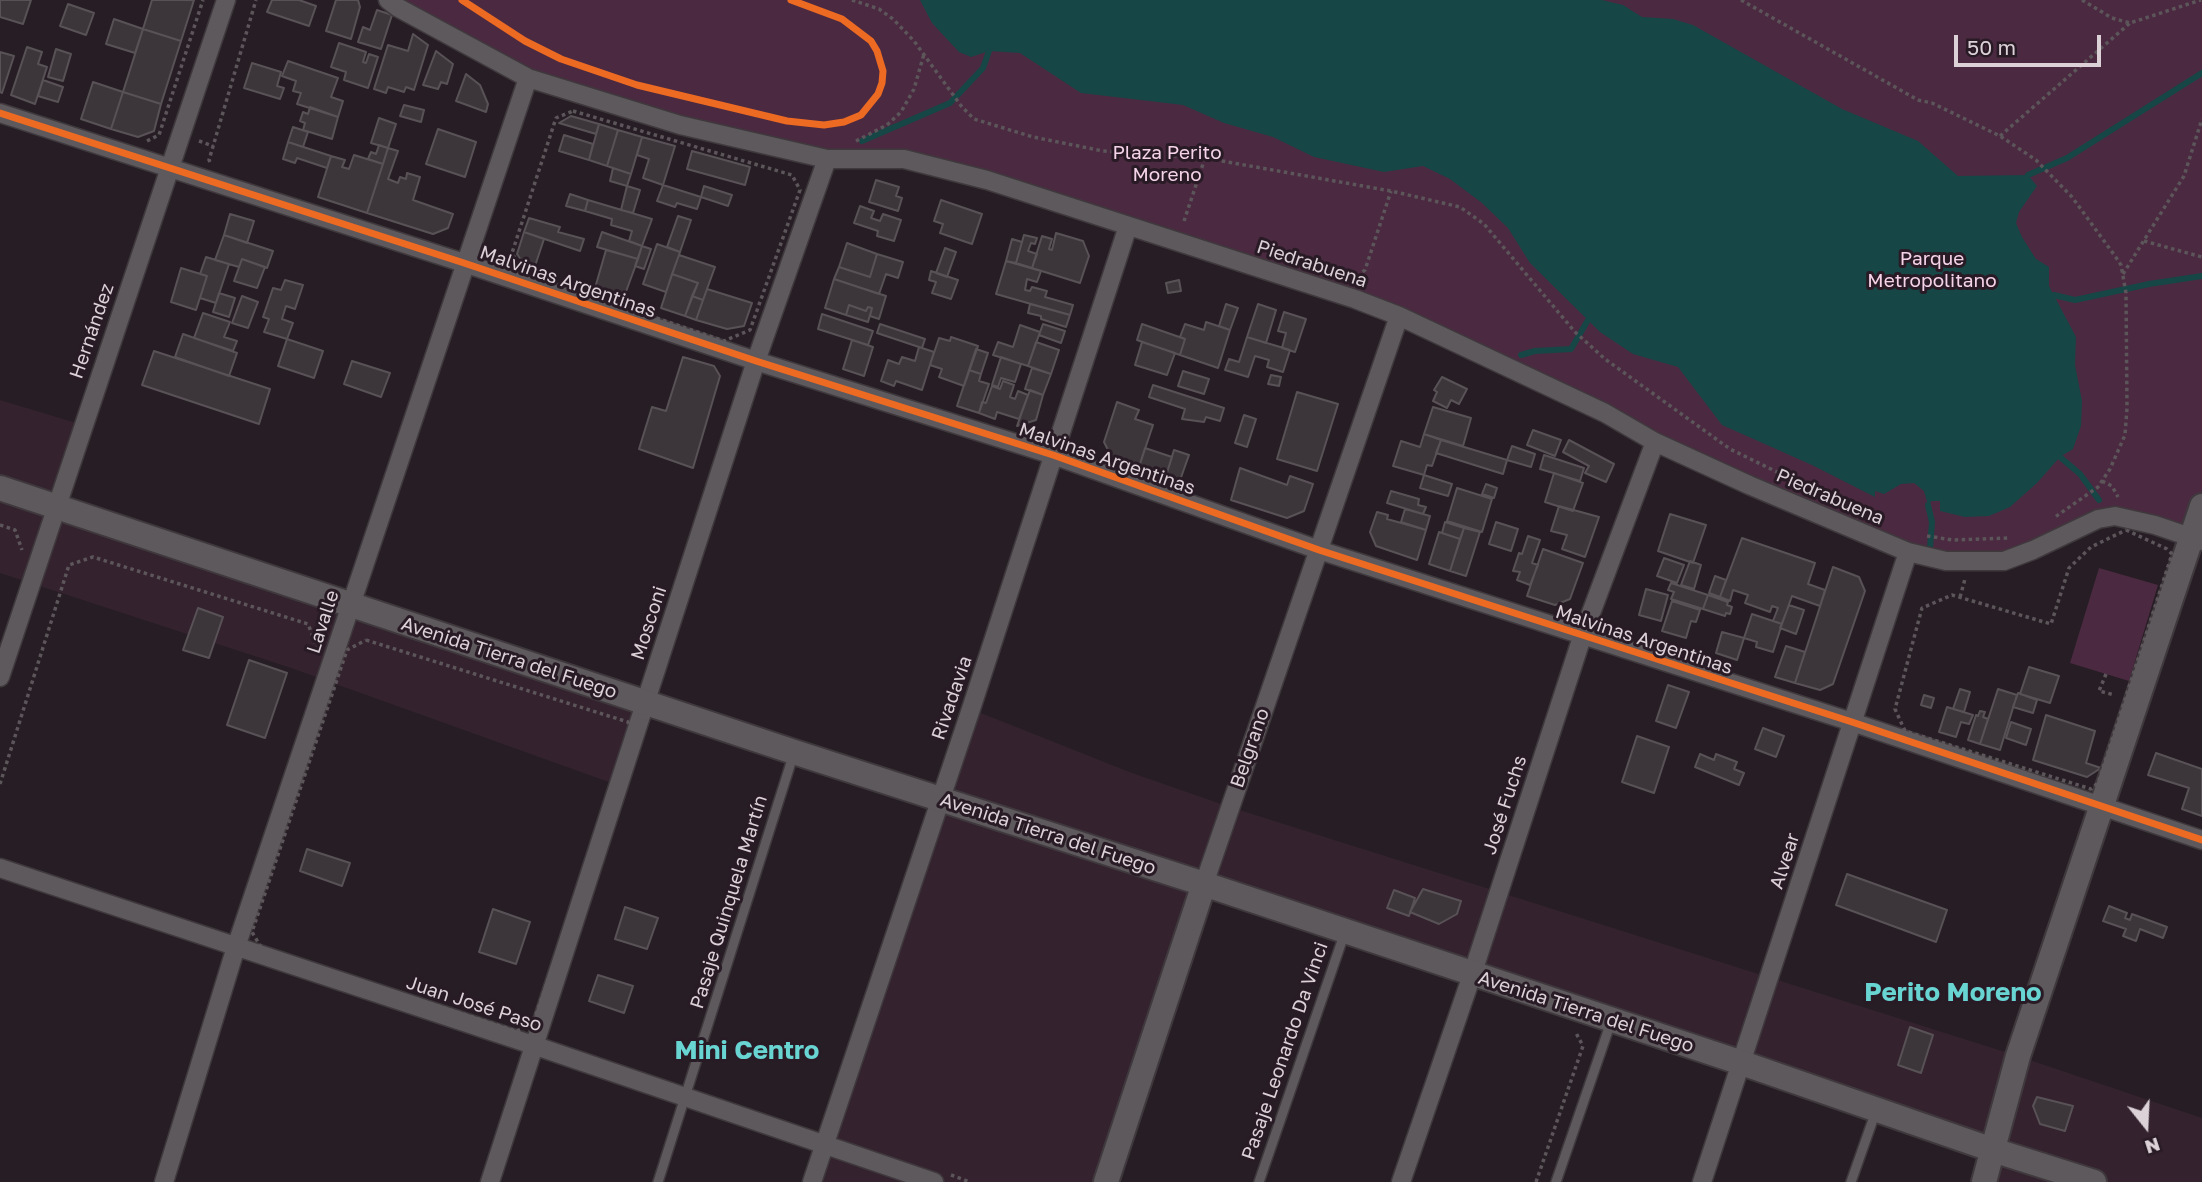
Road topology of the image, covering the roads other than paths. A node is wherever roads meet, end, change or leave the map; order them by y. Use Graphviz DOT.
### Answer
graph roads {
  1 [pos="226,0"];
  2 [pos="388,0"];
  3 [pos="528,78"];
  4 [pos="0,113"];
  5 [pos="827,159"];
  6 [pos="171,168"];
  7 [pos="1128,226"];
  8 [pos="464,263"];
  9 [pos="1399,316"];
  10 [pos="756,361"];
  11 [pos="1655,442"];
  12 [pos="1053,455"];
  13 [pos="0,488"];
  14 [pos="2202,506"];
  15 [pos="56,507"];
  16 [pos="2197,539"];
  17 [pos="1319,550"];
  18 [pos="1908,552"];
  19 [pos="350,606"];
  20 [pos="1582,637"];
  21 [pos="0,677"];
  22 [pos="645,702"];
  23 [pos="1852,722"];
  24 [pos="794,752"];
  25 [pos="939,799"];
  26 [pos="2101,807"];
  27 [pos="2202,840"];
  28 [pos="0,868"];
  29 [pos="1204,884"];
  30 [pos="1345,931"];
  31 [pos="236,947"];
  32 [pos="1472,975"];
  33 [pos="1612,1020"];
  34 [pos="533,1045"];
  35 [pos="1742,1063"];
  36 [pos="687,1097"];
  37 [pos="1877,1109"];
  38 [pos="824,1146"];
  39 [pos="1993,1150"];
  40 [pos="164,1182"];
  41 [pos="490,1182"];
  42 [pos="658,1182"];
  43 [pos="812,1182"];
  44 [pos="934,1182"];
  45 [pos="1106,1182"];
  46 [pos="1259,1182"];
  47 [pos="1401,1182"];
  48 [pos="1556,1182"];
  49 [pos="1702,1182"];
  50 [pos="1851,1182"];
  51 [pos="1984,1182"];
  52 [pos="2094,1182"];
  1 -- 6 [label="street, Hernández"];
  2 -- 3 [label="street, Piedrabuena"];
  3 -- 5 [label="street, Piedrabuena"];
  3 -- 8 [label="street, Lavalle"];
  4 -- 6 [label="street, Malvinas Argentinas"];
  5 -- 7 [label="street, Piedrabuena"];
  5 -- 10 [label="street, Mosconi"];
  6 -- 8 [label="street, Malvinas Argentinas"];
  6 -- 15 [label="street, Hernández"];
  7 -- 9 [label="street, Piedrabuena"];
  7 -- 12 [label="street, Rivadavia"];
  8 -- 10 [label="street, Malvinas Argentinas"];
  8 -- 19 [label="street, Lavalle"];
  9 -- 11 [label="street, Piedrabuena"];
  9 -- 17 [label="street, Belgrano"];
  10 -- 12 [label="street, Malvinas Argentinas"];
  10 -- 22 [label="street, Mosconi"];
  11 -- 18 [label="street, Piedrabuena"];
  11 -- 20 [label="street, José Fuchs"];
  12 -- 17 [label="street, Malvinas Argentinas"];
  12 -- 25 [label="street, Rivadavia"];
  13 -- 15 [label="street, Avenida Tierra del Fuego"];
  14 -- 16 [label="street"];
  15 -- 19 [label="street, Avenida Tierra del Fuego"];
  15 -- 21 [label="street, Hernández"];
  16 -- 18 [label="street, Piedrabuena"];
  16 -- 26 [label="street"];
  17 -- 20 [label="street, Malvinas Argentinas"];
  17 -- 29 [label="street, Belgrano"];
  18 -- 23 [label="street, Alvear"];
  19 -- 22 [label="street, Avenida Tierra del Fuego"];
  19 -- 31 [label="street, Lavalle"];
  20 -- 23 [label="street, Malvinas Argentinas"];
  20 -- 32 [label="street, José Fuchs"];
  22 -- 24 [label="street, Avenida Tierra del Fuego"];
  22 -- 34 [label="street, Mosconi"];
  23 -- 26 [label="street, Malvinas Argentinas"];
  23 -- 35 [label="street, Alvear"];
  24 -- 25 [label="street, Avenida Tierra del Fuego"];
  24 -- 36 [label="lane, Pasaje Quinquela Martín"];
  25 -- 29 [label="street, Avenida Tierra del Fuego"];
  25 -- 38 [label="street, Rivadavia"];
  26 -- 27 [label="street, Malvinas Argentinas"];
  26 -- 39 [label="street"];
  28 -- 31 [label="street, Juan José Paso"];
  29 -- 30 [label="street, Avenida Tierra del Fuego"];
  29 -- 45 [label="street, Belgrano"];
  30 -- 32 [label="street, Avenida Tierra del Fuego"];
  30 -- 46 [label="lane, Pasaje Leonardo Da Vinci"];
  31 -- 34 [label="street, Juan José Paso"];
  31 -- 40 [label="street, Lavalle"];
  32 -- 33 [label="street, Avenida Tierra del Fuego"];
  32 -- 47 [label="street, José Fuchs"];
  33 -- 35 [label="street, Avenida Tierra del Fuego"];
  33 -- 48 [label="lane"];
  34 -- 36 [label="street, Juan José Paso"];
  34 -- 41 [label="street, Mosconi"];
  35 -- 37 [label="street, Avenida Tierra del Fuego"];
  35 -- 49 [label="street, Alvear"];
  36 -- 38 [label="street, Juan José Paso"];
  36 -- 42 [label="lane, Pasaje Quinquela Martín"];
  37 -- 39 [label="street, Avenida Tierra del Fuego"];
  37 -- 50 [label="lane"];
  38 -- 43 [label="street, Rivadavia"];
  38 -- 44 [label="street, Juan José Paso"];
  39 -- 51 [label="street"];
  39 -- 52 [label="street, Avenida Tierra del Fuego"];
}
